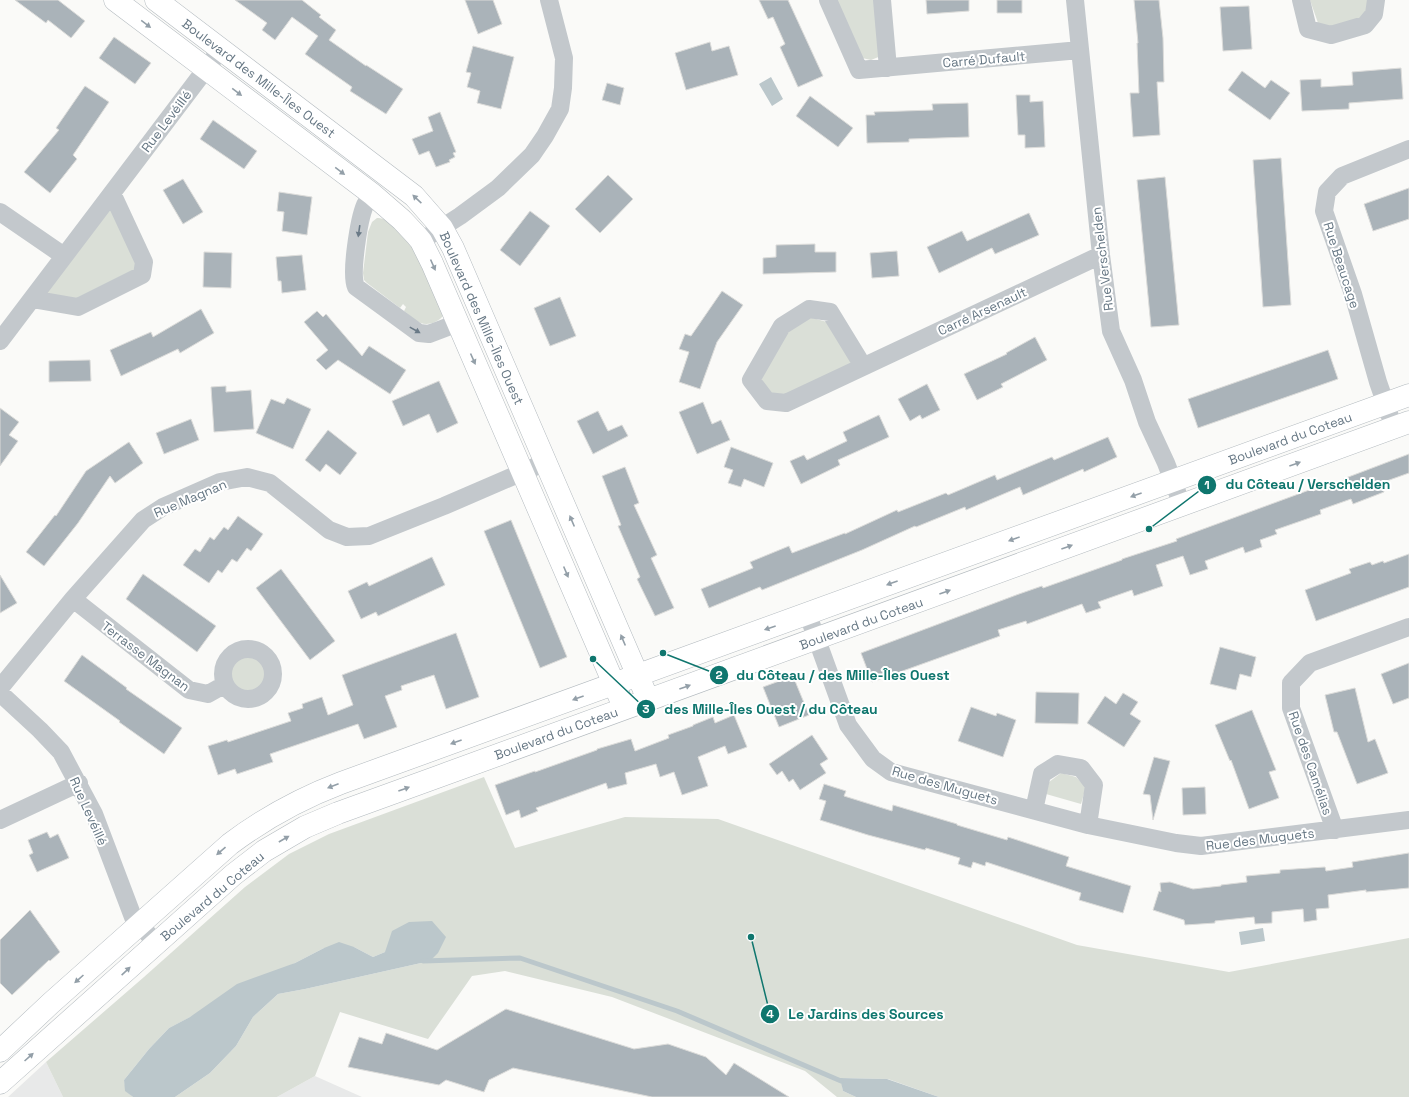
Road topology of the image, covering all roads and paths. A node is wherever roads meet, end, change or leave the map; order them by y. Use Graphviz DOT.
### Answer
graph roads {
  1 [pos="115,0"];
  2 [pos="156,0"];
  3 [pos="549,0"];
  4 [pos="828,0"];
  5 [pos="882,0"];
  6 [pos="1075,0"];
  7 [pos="1301,0"];
  8 [pos="1376,0"];
  9 [pos="221,49"];
  10 [pos="1080,50"];
  11 [pos="888,68"];
  12 [pos="205,69"];
  13 [pos="1409,149"];
  14 [pos="112,193"];
  15 [pos="372,194"];
  16 [pos="0,212"];
  17 [pos="442,228"];
  18 [pos="421,241"];
  19 [pos="1101,255"];
  20 [pos="64,256"];
  21 [pos="32,299"];
  22 [pos="458,323"];
  23 [pos="0,341"];
  24 [pos="864,366"];
  25 [pos="1409,395"];
  26 [pos="1385,404"];
  27 [pos="1401,425"];
  28 [pos="546,462"];
  29 [pos="523,472"];
  30 [pos="1173,482"];
  31 [pos="1182,505"];
  32 [pos="73,599"];
  33 [pos="808,614"];
  34 [pos="1409,627"];
  35 [pos="817,639"];
  36 [pos="639,676"];
  37 [pos="614,684"];
  38 [pos="224,685"];
  39 [pos="0,688"];
  40 [pos="0,693"];
  41 [pos="648,700"];
  42 [pos="624,709"];
  43 [pos="78,784"];
  44 [pos="1034,810"];
  45 [pos="0,820"];
  46 [pos="1409,820"];
  47 [pos="1088,824"];
  48 [pos="1335,830"];
  49 [pos="139,925"];
  50 [pos="156,943"];
  51 [pos="0,1050"];
  52 [pos="0,1083"];
  1 -- 12 [label="street, Boulevard des Mille-Îles Ouest, one-way"];
  2 -- 9 [label="street, Boulevard des Mille-Îles Ouest"];
  3 -- 17 [label="street"];
  4 -- 11 [label="street, Carré Dufault"];
  5 -- 11 [label="street"];
  6 -- 10 [label="street, Rue Verschelden"];
  7 -- 8 [label="street"];
  9 -- 12 [label="street, Rue Levéillé"];
  17 -- 9 [label="street, Boulevard des Mille-Îles Ouest, one-way"];
  10 -- 11 [label="street, Carré Dufault"];
  10 -- 19 [label="street, Rue Verschelden"];
  12 -- 14 [label="street, Rue Levéillé"];
  12 -- 15 [label="street, Boulevard des Mille-Îles Ouest, one-way"];
  13 -- 26 [label="street, Rue Beaucage"];
  14 -- 20 [label="street, Rue Levéillé"];
  14 -- 21 [label="street"];
  15 -- 18 [label="street, Boulevard des Mille-Îles Ouest"];
  15 -- 22 [label="street, Boulevard des Mille-Îles Ouest, one-way"];
  16 -- 20 [label="street"];
  17 -- 18 [label="street"];
  17 -- 28 [label="street, Boulevard des Mille-Îles Ouest"];
  18 -- 22 [label="street, Boulevard des Mille-Îles Ouest, one-way"];
  19 -- 24 [label="street, Carré Arsenault"];
  19 -- 30 [label="street, Rue Verschelden"];
  20 -- 21 [label="street, Rue Levéillé"];
  21 -- 23 [label="street, Rue Levéillé"];
  22 -- 29 [label="street, Boulevard des Mille-Îles Ouest, one-way"];
  24 -- 24 [label="street, Carré Arsenault"];
  25 -- 26 [label="street, Boulevard du Coteau"];
  26 -- 27 [label="street, Rue Beaucage"];
  26 -- 30 [label="street, Boulevard du Coteau"];
  31 -- 27 [label="street, Boulevard du Coteau, one-way"];
  28 -- 29 [label="street, Rue Magnan"];
  36 -- 28 [label="street, Boulevard des Mille-Îles Ouest, one-way"];
  29 -- 32 [label="street, Rue Magnan"];
  29 -- 37 [label="street, Boulevard des Mille-Îles Ouest, one-way"];
  30 -- 31 [label="street, Rue Verschelden"];
  30 -- 33 [label="street, Boulevard du Coteau, one-way"];
  35 -- 31 [label="street, Boulevard du Coteau, one-way"];
  32 -- 38 [label="street, Terrasse Magnan"];
  32 -- 39 [label="street, Rue Magnan"];
  33 -- 35 [label="street, Rue des Muguets"];
  33 -- 36 [label="street, Boulevard du Coteau, one-way"];
  34 -- 48 [label="street, Rue des Camélias"];
  41 -- 35 [label="street, Boulevard du Coteau, one-way"];
  35 -- 44 [label="street, Rue des Muguets"];
  36 -- 37 [label="street, Boulevard du Coteau"];
  36 -- 41 [label="street, Boulevard des Mille-Îles Ouest"];
  37 -- 42 [label="street, Boulevard des Mille-Îles Ouest"];
  37 -- 49 [label="street, Boulevard du Coteau, one-way"];
  40 -- 43 [label="street, Rue Levéillé"];
  41 -- 42 [label="street, Boulevard du Coteau"];
  50 -- 42 [label="street, Boulevard du Coteau, one-way"];
  43 -- 45 [label="street"];
  43 -- 49 [label="street, Rue Levéillé"];
  44 -- 47 [label="street, Rue des Muguets"];
  44 -- 47 [label="street"];
  46 -- 48 [label="street, Rue des Muguets"];
  47 -- 48 [label="street, Rue des Muguets"];
  49 -- 50 [label="street, Rue Levéillé"];
  49 -- 51 [label="street, Boulevard du Coteau, one-way"];
  52 -- 50 [label="street, Boulevard du Coteau, one-way"];
}
